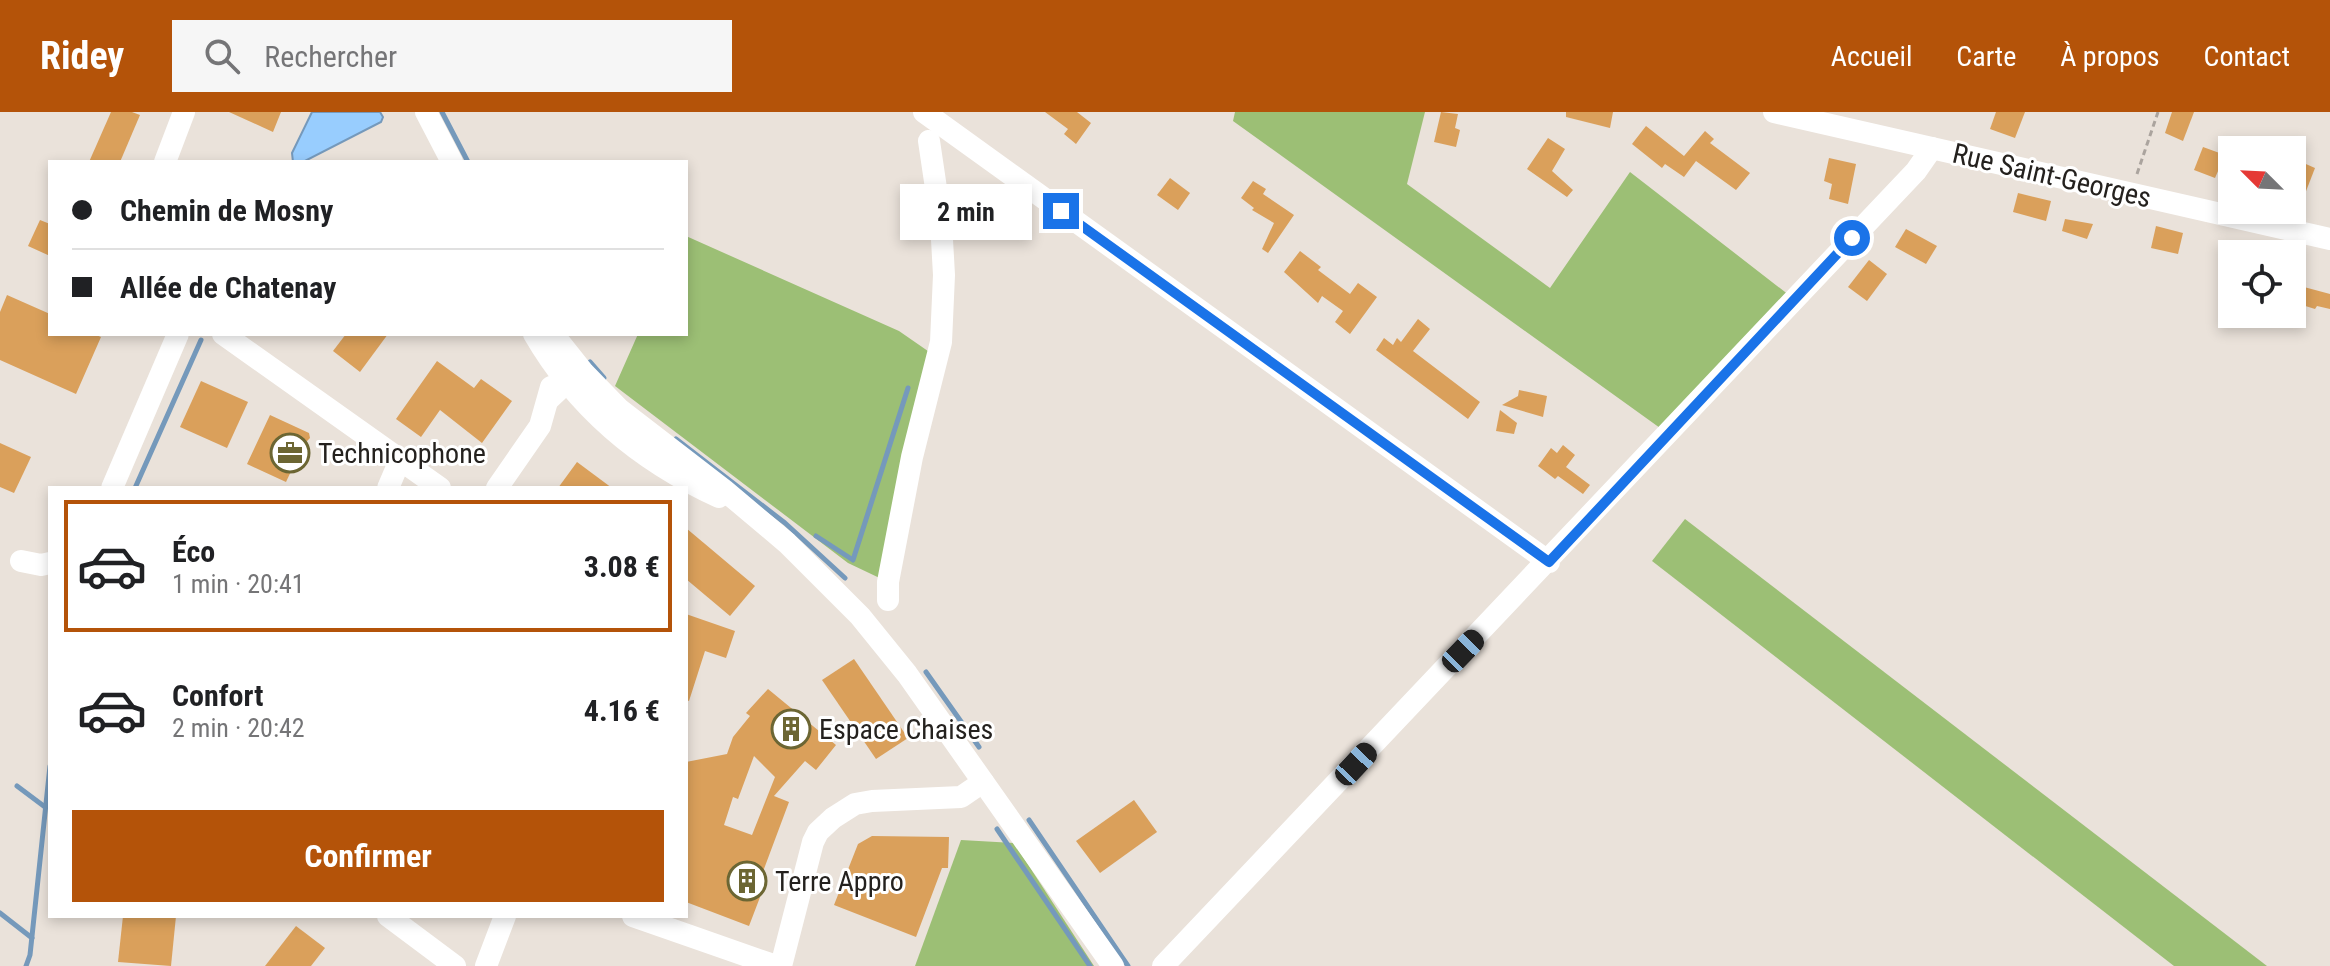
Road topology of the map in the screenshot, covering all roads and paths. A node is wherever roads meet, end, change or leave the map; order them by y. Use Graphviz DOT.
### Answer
graph roads {
  1 [pos="184,112"];
  2 [pos="426,112"];
  3 [pos="1774,112"];
  4 [pos="2158,112"];
  5 [pos="927,128"];
  6 [pos="1932,148"];
  7 [pos="166,160"];
  8 [pos="451,160"];
  9 [pos="2130,192"];
  10 [pos="2330,239"];
  11 [pos="177,336"];
  12 [pos="226,336"];
  13 [pos="535,336"];
  14 [pos="555,336"];
  15 [pos="549,359"];
  16 [pos="574,360"];
  17 [pos="576,394"];
  18 [pos="549,399"];
  19 [pos="540,426"];
  20 [pos="673,451"];
  21 [pos="400,460"];
  22 [pos="113,486"];
  23 [pos="389,486"];
  24 [pos="437,486"];
  25 [pos="498,486"];
  26 [pos="752,515"];
  27 [pos="21,561"];
  28 [pos="1549,562"];
  29 [pos="48,563"];
  30 [pos="888,600"];
  31 [pos="983,782"];
  32 [pos="391,918"];
  33 [pos="504,918"];
  34 [pos="639,918"];
  35 [pos="455,966"];
  36 [pos="486,966"];
  37 [pos="779,966"];
  38 [pos="1113,966"];
  39 [pos="1163,966"];
  1 -- 7 [label="street"];
  2 -- 8 [label="street"];
  3 -- 6 [label="street, Rue Saint-Georges"];
  4 -- 9 [label="path"];
  5 -- 28 [label="street"];
  5 -- 30 [label="street"];
  6 -- 9 [label="street, Rue Saint-Georges"];
  6 -- 28 [label="street"];
  9 -- 10 [label="street, Rue Saint-Georges"];
  11 -- 22 [label="street"];
  12 -- 21 [label="street"];
  13 -- 15 [label="street"];
  14 -- 16 [label="street"];
  15 -- 17 [label="street"];
  15 -- 18 [label="street"];
  16 -- 17 [label="street"];
  16 -- 20 [label="street"];
  17 -- 18 [label="street"];
  17 -- 19 [label="street"];
  17 -- 20 [label="street"];
  17 -- 26 [label="street"];
  18 -- 19 [label="street"];
  19 -- 25 [label="street"];
  20 -- 26 [label="street"];
  21 -- 23 [label="street"];
  21 -- 24 [label="street"];
  26 -- 31 [label="street"];
  27 -- 29 [label="street"];
  28 -- 39 [label="street"];
  31 -- 37 [label="street"];
  31 -- 38 [label="street"];
  32 -- 35 [label="street"];
  33 -- 36 [label="street"];
  34 -- 37 [label="street"];
}
